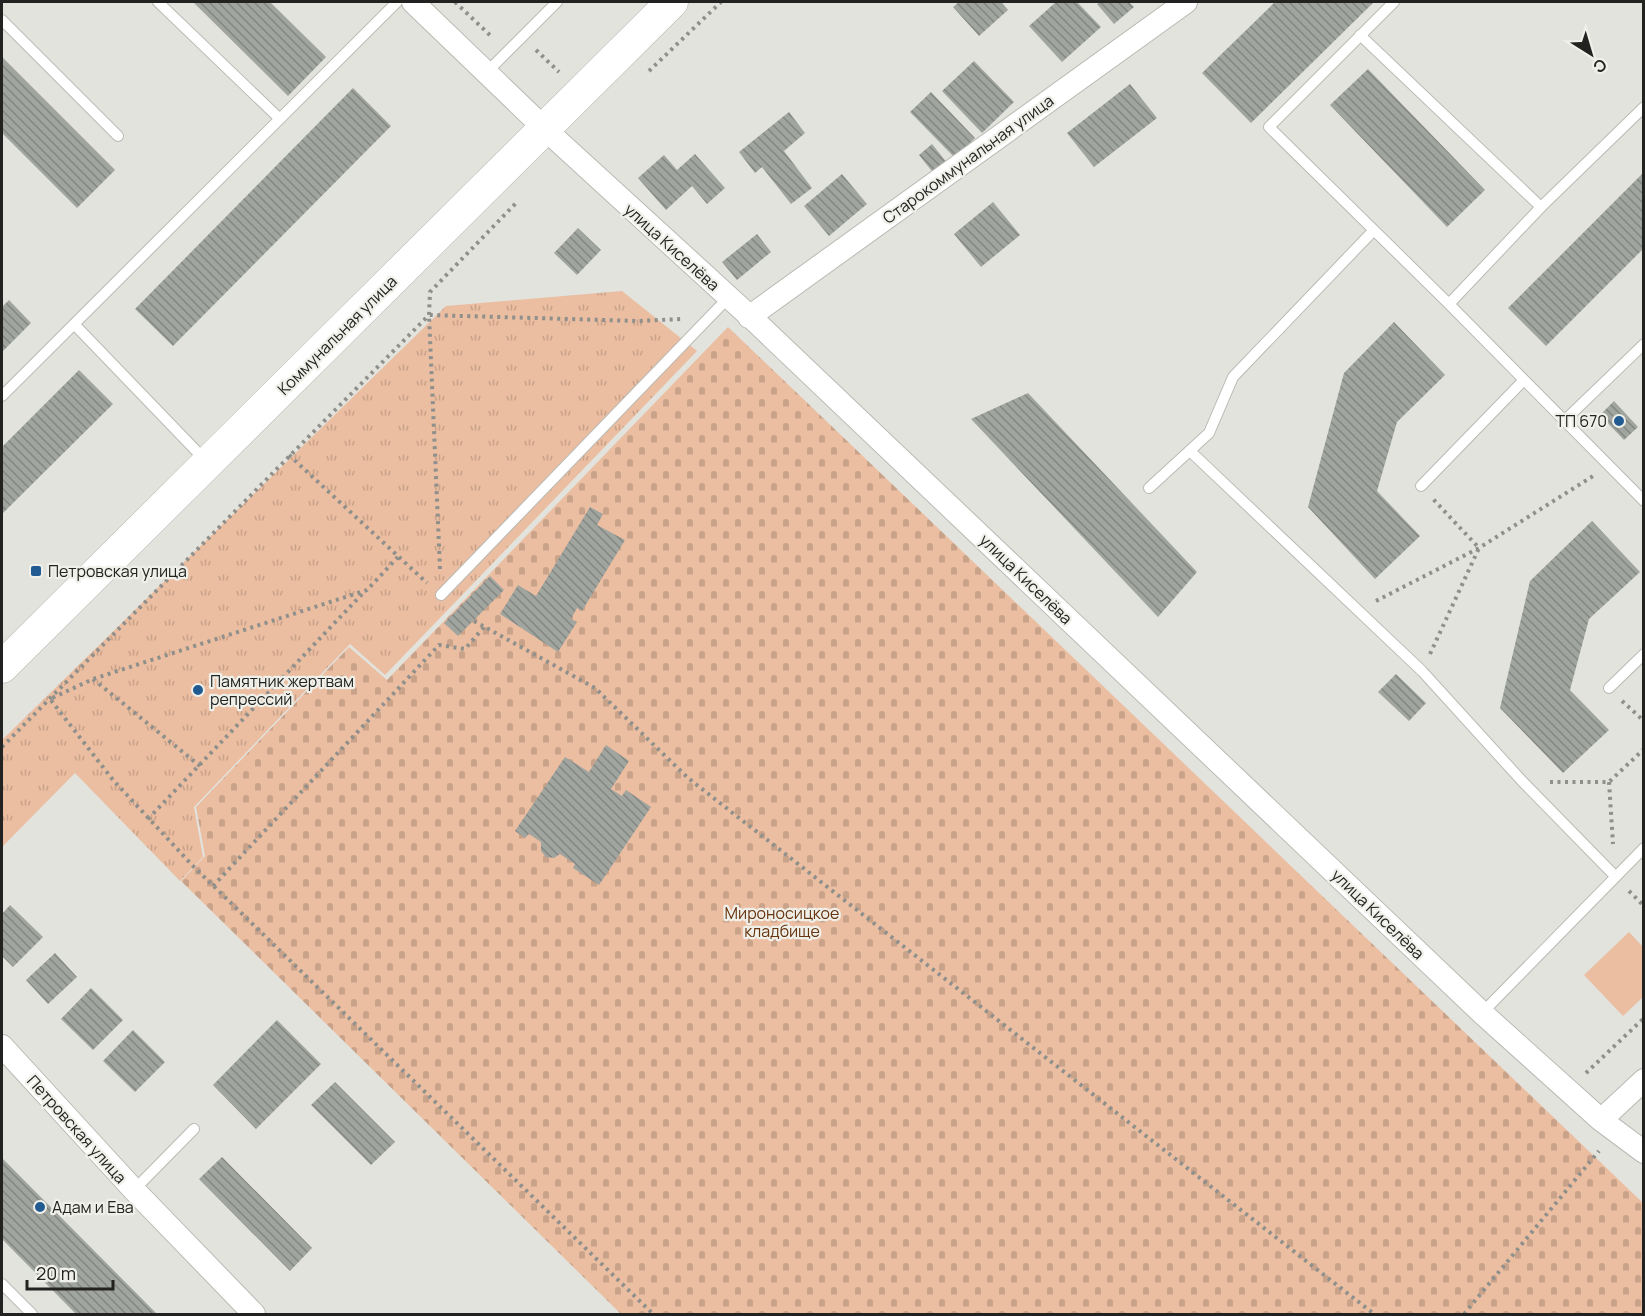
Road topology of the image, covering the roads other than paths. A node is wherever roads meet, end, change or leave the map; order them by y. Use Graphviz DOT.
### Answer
graph roads {
  1 [pos="158,2"];
  2 [pos="397,2"];
  3 [pos="413,2"];
  4 [pos="557,2"];
  5 [pos="672,2"];
  6 [pos="1186,2"];
  7 [pos="1394,2"];
  8 [pos="2,20"];
  9 [pos="1360,35"];
  10 [pos="487,72"];
  11 [pos="1644,107"];
  12 [pos="280,119"];
  13 [pos="546,130"];
  14 [pos="117,136"];
  15 [pos="1541,207"];
  16 [pos="1374,230"];
  17 [pos="728,298"];
  18 [pos="1449,304"];
  19 [pos="749,316"];
  20 [pos="74,324"];
  21 [pos="1644,344"];
  22 [pos="1524,380"];
  23 [pos="2,396"];
  24 [pos="1564,421"];
  25 [pos="1190,451"];
  26 [pos="208,463"];
  27 [pos="1421,486"];
  28 [pos="1149,488"];
  29 [pos="1644,501"];
  30 [pos="441,595"];
  31 [pos="1644,654"];
  32 [pos="2,667"];
  33 [pos="1609,688"];
  34 [pos="1644,848"];
  35 [pos="1615,876"];
  36 [pos="1482,1013"];
  37 [pos="2,1046"];
  38 [pos="1644,1080"];
  39 [pos="1609,1127"];
  40 [pos="194,1130"];
  41 [pos="1643,1152"];
  42 [pos="134,1191"];
  43 [pos="2,1284"];
  44 [pos="32,1314"];
  45 [pos="254,1314"];
  1 -- 12 [label="lane"];
  2 -- 12 [label="lane"];
  3 -- 10 [label="street, улица Киселёва"];
  4 -- 10 [label="lane"];
  5 -- 13 [label="main road, Коммунальная улица"];
  6 -- 19 [label="street, Старокоммунальная улица"];
  7 -- 9 [label="lane"];
  8 -- 14 [label="lane"];
  9 -- 15 [label="lane"];
  9 -- 16 [label="lane"];
  10 -- 13 [label="street, улица Киселёва"];
  11 -- 15 [label="lane"];
  12 -- 20 [label="lane"];
  13 -- 17 [label="street, улица Киселёва"];
  13 -- 26 [label="main road, Коммунальная улица"];
  15 -- 18 [label="lane"];
  16 -- 18 [label="lane"];
  16 -- 25 [label="lane"];
  17 -- 19 [label="street, улица Киселёва"];
  17 -- 30 [label="lane"];
  18 -- 22 [label="lane"];
  19 -- 36 [label="street, улица Киселёва"];
  20 -- 23 [label="lane"];
  20 -- 26 [label="lane"];
  21 -- 24 [label="lane"];
  22 -- 24 [label="lane"];
  22 -- 27 [label="lane"];
  24 -- 29 [label="lane"];
  25 -- 28 [label="lane"];
  25 -- 35 [label="lane"];
  26 -- 32 [label="main road, Коммунальная улица"];
  31 -- 33 [label="lane"];
  34 -- 35 [label="lane"];
  35 -- 36 [label="lane"];
  36 -- 39 [label="street, улица Киселёва"];
  37 -- 42 [label="street, Петровская улица"];
  38 -- 39 [label="street"];
  39 -- 41 [label="street, улица Киселёва"];
  40 -- 42 [label="lane"];
  42 -- 45 [label="street, Петровская улица"];
  43 -- 44 [label="lane"];
}
